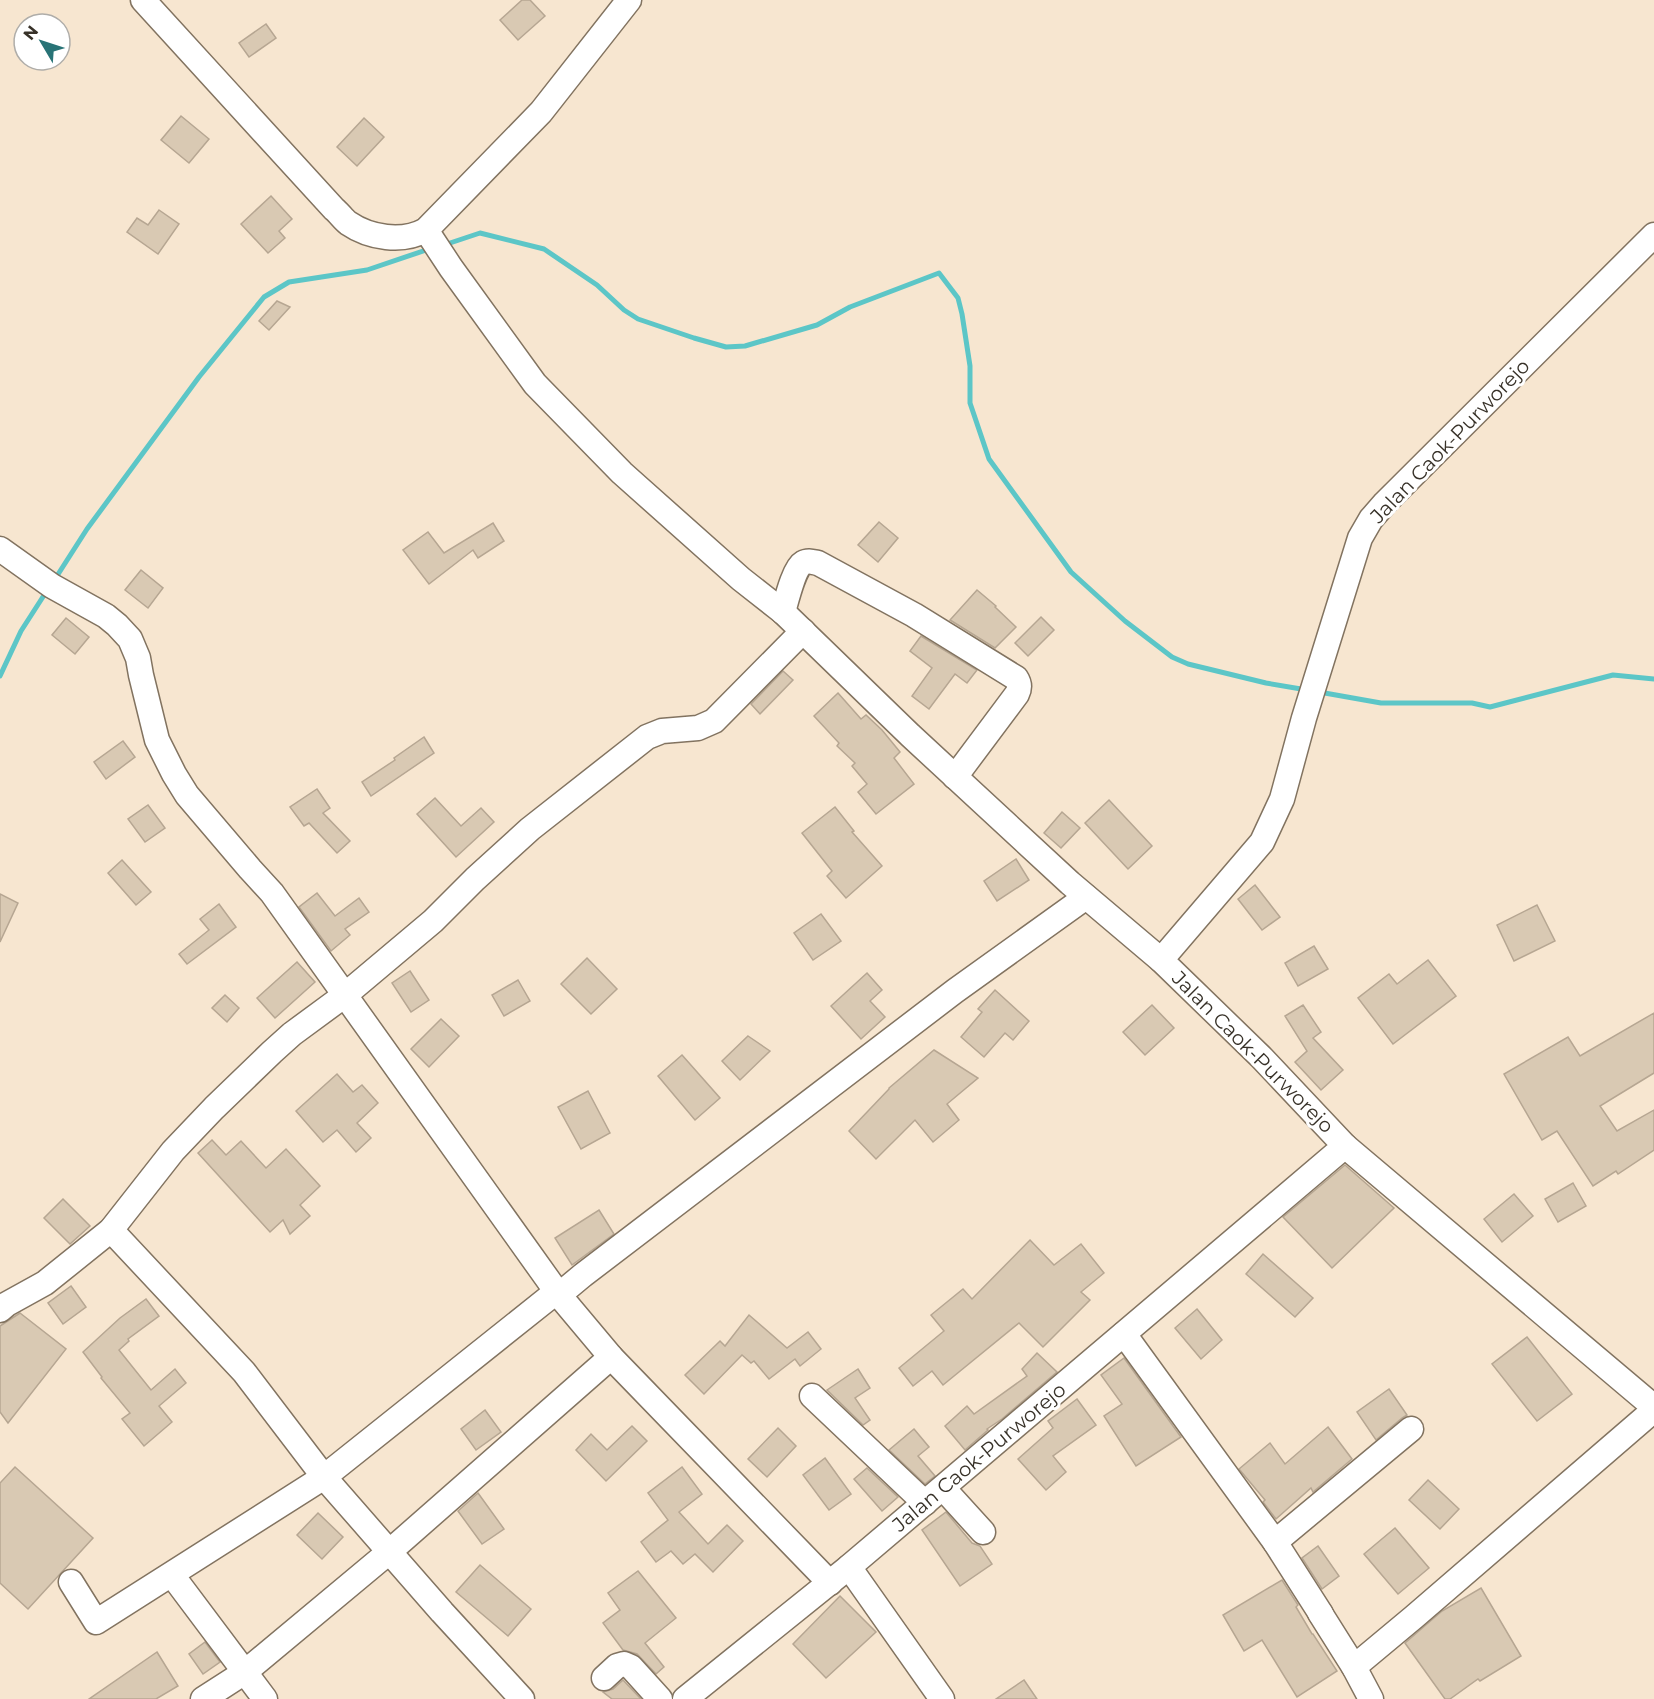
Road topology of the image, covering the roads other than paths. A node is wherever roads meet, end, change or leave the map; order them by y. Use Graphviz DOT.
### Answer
graph roads {
  1 [pos="143,0"];
  2 [pos="629,0"];
  3 [pos="1654,235"];
  4 [pos="430,236"];
  5 [pos="0,549"];
  6 [pos="783,612"];
  7 [pos="802,631"];
  8 [pos="956,777"];
  9 [pos="1086,897"];
  10 [pos="1161,960"];
  11 [pos="345,996"];
  12 [pos="1345,1146"];
  13 [pos="111,1230"];
  14 [pos="558,1293"];
  15 [pos="0,1310"];
  16 [pos="1124,1334"];
  17 [pos="611,1357"];
  18 [pos="812,1396"];
  19 [pos="1654,1408"];
  20 [pos="1411,1429"];
  21 [pos="324,1477"];
  22 [pos="934,1496"];
  23 [pos="983,1532"];
  24 [pos="1275,1542"];
  25 [pos="389,1552"];
  26 [pos="849,1567"];
  27 [pos="172,1575"];
  28 [pos="71,1582"];
  29 [pos="830,1583"];
  30 [pos="1353,1667"];
  31 [pos="245,1672"];
  32 [pos="604,1678"];
  33 [pos="203,1699"];
  34 [pos="265,1699"];
  35 [pos="522,1699"];
  36 [pos="660,1699"];
  37 [pos="685,1699"];
  38 [pos="942,1699"];
  39 [pos="1371,1699"];
  1 -- 4 [label="street"];
  2 -- 4 [label="street"];
  3 -- 10 [label="street, Jalan Caok-Purworejo"];
  4 -- 6 [label="street"];
  5 -- 11 [label="street"];
  6 -- 7 [label="street"];
  6 -- 8 [label="street"];
  7 -- 8 [label="street"];
  7 -- 11 [label="street"];
  8 -- 9 [label="street"];
  9 -- 10 [label="street"];
  9 -- 14 [label="street"];
  10 -- 12 [label="street, Jalan Caok-Purworejo"];
  11 -- 13 [label="street"];
  11 -- 14 [label="street"];
  12 -- 16 [label="street, Jalan Caok-Purworejo"];
  12 -- 19 [label="street"];
  13 -- 15 [label="street"];
  13 -- 21 [label="street"];
  14 -- 17 [label="street"];
  14 -- 21 [label="street"];
  16 -- 22 [label="street, Jalan Caok-Purworejo"];
  16 -- 24 [label="street"];
  17 -- 25 [label="street"];
  17 -- 29 [label="street"];
  18 -- 22 [label="street"];
  19 -- 30 [label="street"];
  20 -- 24 [label="street"];
  21 -- 25 [label="street"];
  21 -- 27 [label="street"];
  22 -- 23 [label="street"];
  22 -- 26 [label="street, Jalan Caok-Purworejo"];
  24 -- 30 [label="street"];
  25 -- 31 [label="street"];
  25 -- 35 [label="street"];
  26 -- 29 [label="street, Jalan Caok-Purworejo"];
  26 -- 38 [label="street"];
  27 -- 28 [label="street"];
  27 -- 31 [label="street"];
  29 -- 37 [label="street, Jalan Caok-Purworejo"];
  30 -- 39 [label="street"];
  31 -- 33 [label="street"];
  31 -- 34 [label="street"];
  32 -- 36 [label="street"];
}
